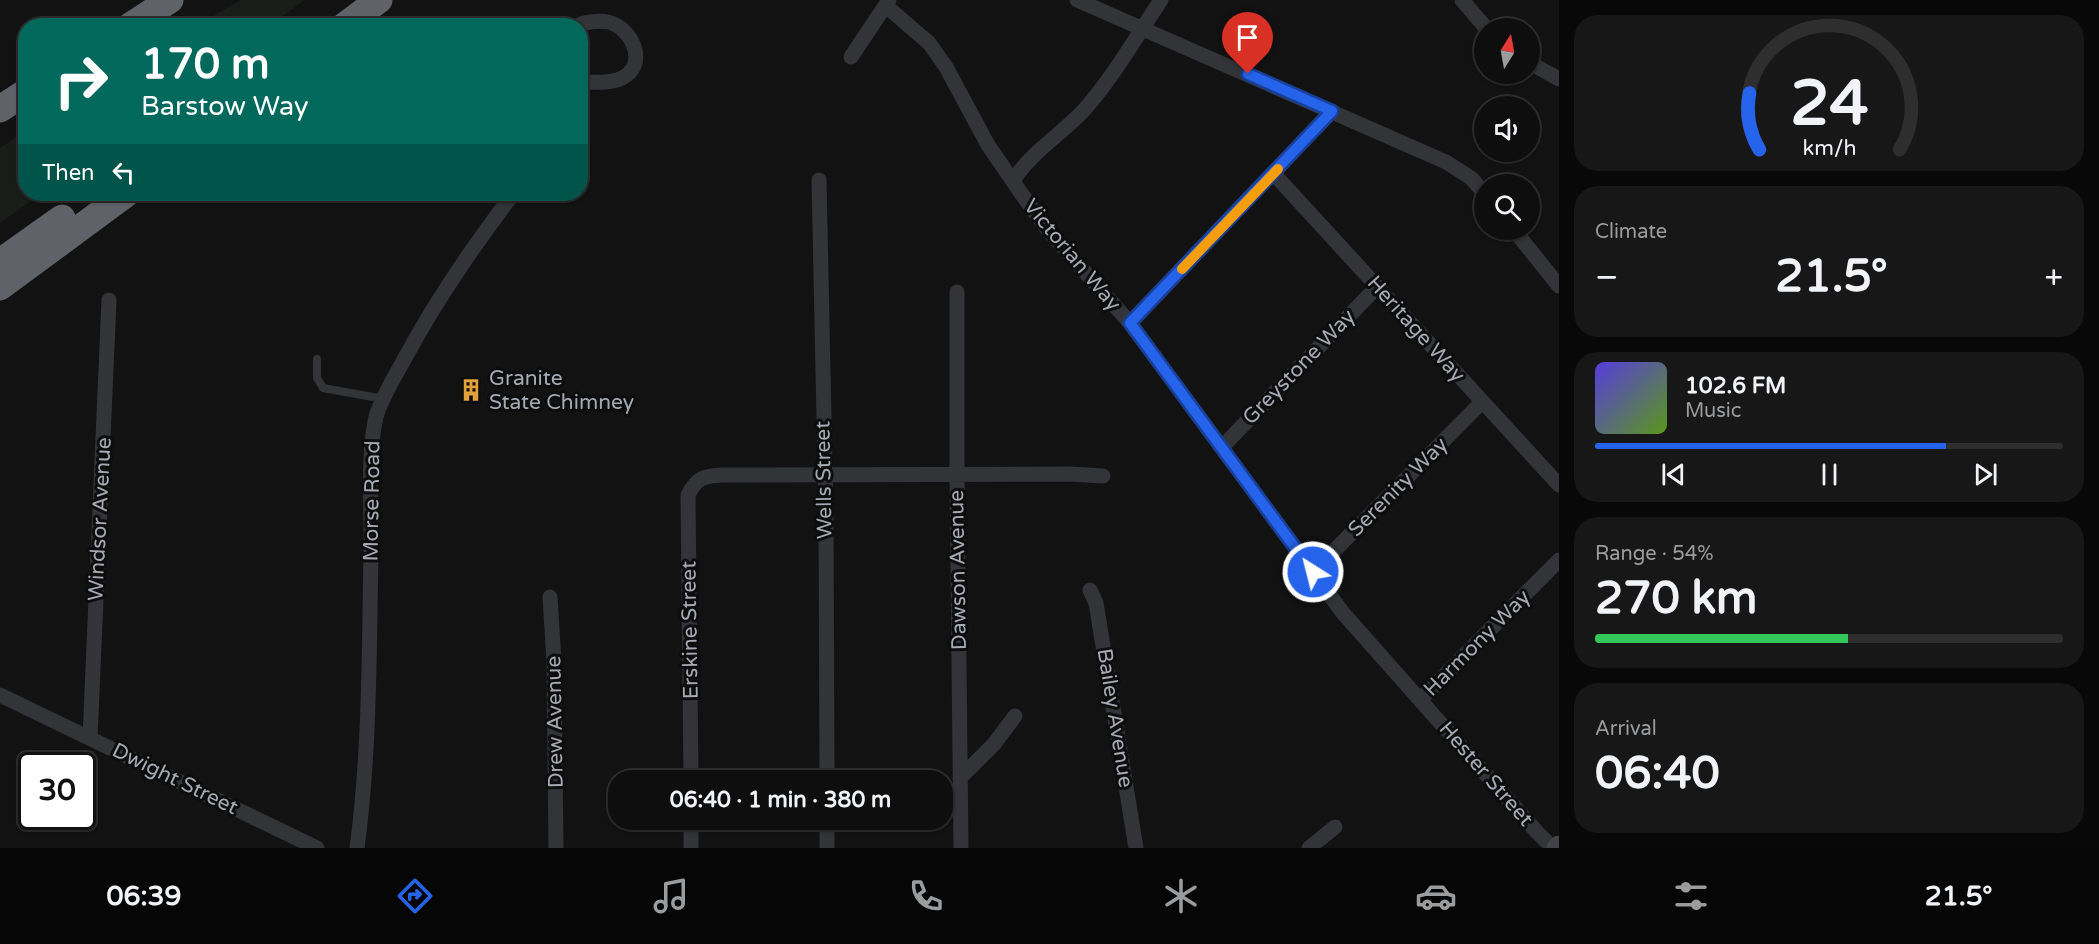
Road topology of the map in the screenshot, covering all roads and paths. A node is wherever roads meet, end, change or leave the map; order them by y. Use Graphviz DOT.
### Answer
graph roads {
  1 [pos="170,0"];
  2 [pos="379,0"];
  3 [pos="1077,0"];
  4 [pos="1161,0"];
  5 [pos="1462,0"];
  6 [pos="888,3"];
  7 [pos="142,18"];
  8 [pos="355,18"];
  9 [pos="1477,18"];
  10 [pos="588,23"];
  11 [pos="1142,28"];
  12 [pos="851,57"];
  13 [pos="1540,69"];
  14 [pos="1559,79"];
  15 [pos="588,82"];
  16 [pos="18,97"];
  17 [pos="0,109"];
  18 [pos="1332,111"];
  19 [pos="1274,174"];
  20 [pos="819,180"];
  21 [pos="1013,181"];
  22 [pos="1474,181"];
  23 [pos="86,201"];
  24 [pos="117,201"];
  25 [pos="508,201"];
  26 [pos="1522,240"];
  27 [pos="0,262"];
  28 [pos="1559,286"];
  29 [pos="0,287"];
  30 [pos="1377,287"];
  31 [pos="957,292"];
  32 [pos="110,300"];
  33 [pos="1130,323"];
  34 [pos="317,359"];
  35 [pos="384,399"];
  36 [pos="1482,402"];
  37 [pos="1222,447"];
  38 [pos="957,474"];
  39 [pos="824,475"];
  40 [pos="1104,476"];
  41 [pos="1559,484"];
  42 [pos="1559,560"];
  43 [pos="1313,572"];
  44 [pos="1090,590"];
  45 [pos="550,597"];
  46 [pos="0,695"];
  47 [pos="1420,700"];
  48 [pos="1015,716"];
  49 [pos="90,738"];
  50 [pos="691,770"];
  51 [pos="827,770"];
  52 [pos="960,778"];
  53 [pos="1335,827"];
  54 [pos="691,830"];
  55 [pos="827,830"];
  56 [pos="1556,847"];
  57 [pos="317,848"];
  58 [pos="357,848"];
  59 [pos="556,848"];
  60 [pos="691,848"];
  61 [pos="827,848"];
  62 [pos="961,848"];
  63 [pos="1136,848"];
  64 [pos="1309,848"];
  1 -- 7 [label="highway"];
  2 -- 8 [label="highway"];
  3 -- 11 [label="street"];
  4 -- 11 [label="street"];
  5 -- 9 [label="street"];
  6 -- 12 [label="street"];
  6 -- 21 [label="street, Victorian Way"];
  10 -- 15 [label="street"];
  11 -- 18 [label="street"];
  11 -- 21 [label="street"];
  13 -- 14 [label="street"];
  16 -- 17 [label="highway"];
  18 -- 19 [label="street"];
  18 -- 22 [label="street"];
  19 -- 30 [label="street, Heritage Way"];
  19 -- 33 [label="street"];
  20 -- 39 [label="street, Wells Street"];
  21 -- 33 [label="street, Victorian Way"];
  23 -- 27 [label="highway"];
  24 -- 29 [label="highway"];
  25 -- 35 [label="street, Morse Road"];
  26 -- 28 [label="street"];
  30 -- 36 [label="street, Heritage Way"];
  30 -- 37 [label="street, Greystone Way"];
  31 -- 38 [label="street, Dawson Avenue"];
  32 -- 49 [label="street, Windsor Avenue"];
  33 -- 37 [label="street, Victorian Way"];
  34 -- 35 [label="lane"];
  35 -- 58 [label="street, Morse Road"];
  36 -- 41 [label="street, Heritage Way"];
  36 -- 43 [label="street, Serenity Way"];
  37 -- 43 [label="street, Victorian Way"];
  38 -- 39 [label="street"];
  38 -- 40 [label="street"];
  38 -- 52 [label="street, Dawson Avenue"];
  39 -- 50 [label="street, Erskine Street"];
  39 -- 51 [label="street, Wells Street"];
  42 -- 47 [label="street, Harmony Way"];
  43 -- 47 [label="street, Victorian Way"];
  44 -- 63 [label="street, Bailey Avenue"];
  45 -- 59 [label="street, Drew Avenue"];
  46 -- 49 [label="street, Dwight Street"];
  47 -- 56 [label="street, Hester Street"];
  48 -- 52 [label="street"];
  49 -- 57 [label="street, Dwight Street"];
  52 -- 62 [label="street, Dawson Avenue"];
  53 -- 64 [label="street"];
  54 -- 60 [label="street"];
  55 -- 61 [label="street"];
}
